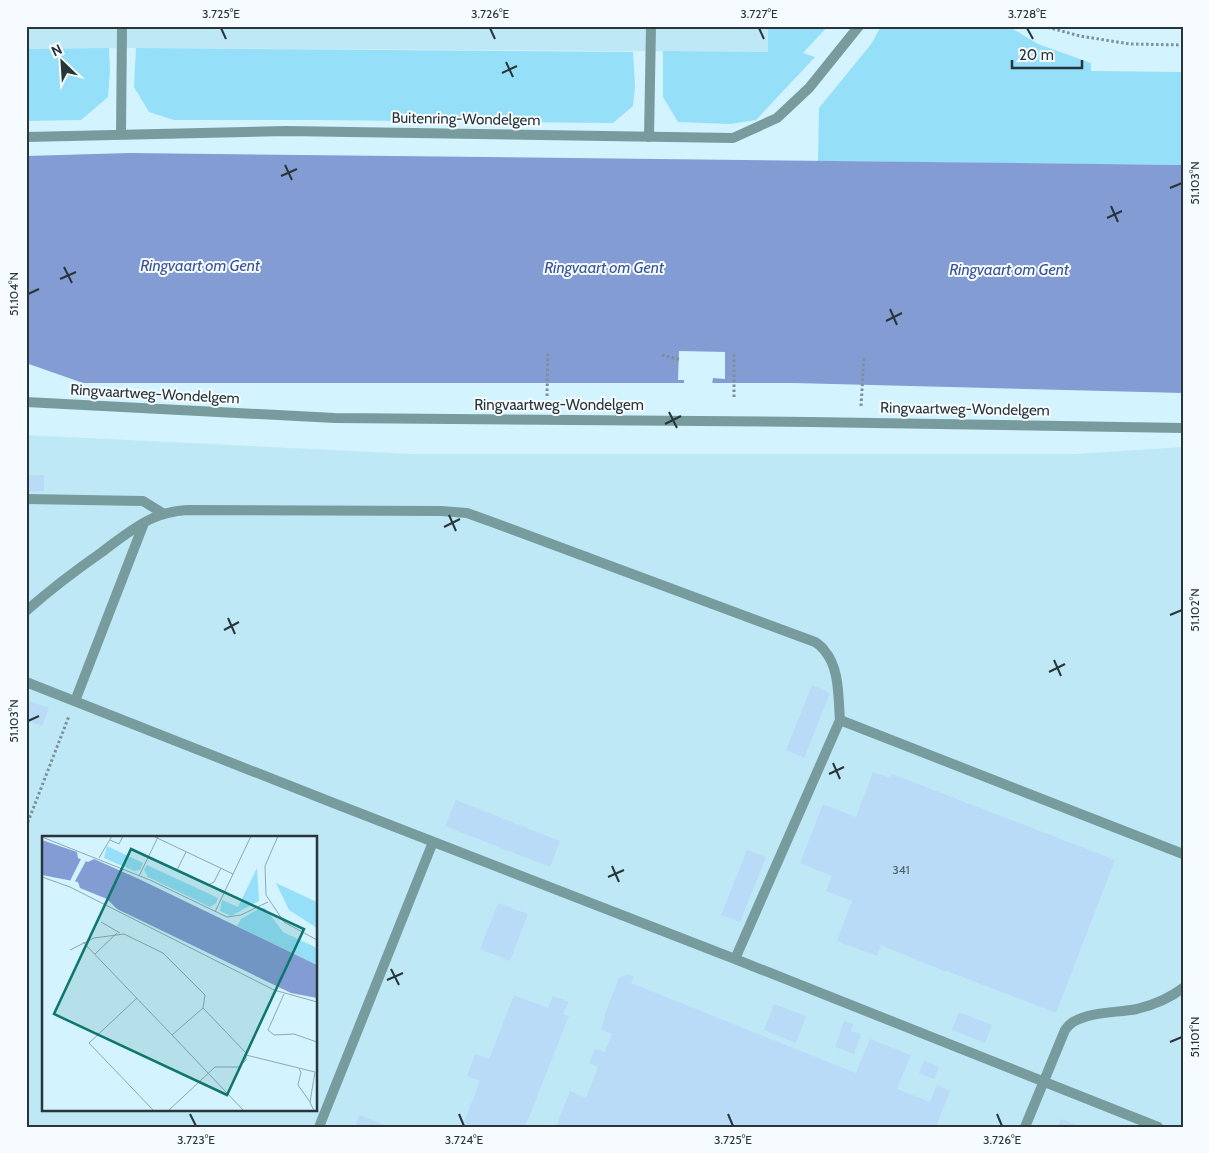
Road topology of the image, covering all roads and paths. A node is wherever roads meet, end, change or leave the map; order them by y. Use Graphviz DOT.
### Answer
graph roads {
  1 [pos="122,26"];
  2 [pos="651,26"];
  3 [pos="859,26"];
  4 [pos="1043,26"];
  5 [pos="1183,45"];
  6 [pos="121,134"];
  7 [pos="26,137"];
  8 [pos="649,137"];
  9 [pos="548,351"];
  10 [pos="734,354"];
  11 [pos="662,355"];
  12 [pos="864,356"];
  13 [pos="680,360"];
  14 [pos="547,396"];
  15 [pos="734,397"];
  16 [pos="26,402"];
  17 [pos="861,406"];
  18 [pos="1183,428"];
  19 [pos="26,499"];
  20 [pos="164,514"];
  21 [pos="144,522"];
  22 [pos="26,611"];
  23 [pos="26,682"];
  24 [pos="75,701"];
  25 [pos="840,720"];
  26 [pos="26,827"];
  27 [pos="433,842"];
  28 [pos="1183,854"];
  29 [pos="735,959"];
  30 [pos="1183,988"];
  31 [pos="1044,1081"];
  32 [pos="319,1127"];
  33 [pos="1026,1127"];
  34 [pos="1158,1127"];
  1 -- 6 [label="street"];
  2 -- 8 [label="street"];
  3 -- 8 [label="street, Buitenring-Wondelgem"];
  4 -- 5 [label="path"];
  6 -- 7 [label="street, Buitenring-Wondelgem"];
  6 -- 8 [label="street, Buitenring-Wondelgem"];
  9 -- 14 [label="path"];
  10 -- 15 [label="path"];
  11 -- 13 [label="path"];
  12 -- 17 [label="path"];
  16 -- 18 [label="street, Ringvaartweg-Wondelgem"];
  19 -- 20 [label="street"];
  20 -- 21 [label="street"];
  20 -- 25 [label="street"];
  21 -- 22 [label="street"];
  21 -- 24 [label="street"];
  23 -- 24 [label="street"];
  24 -- 26 [label="path"];
  24 -- 27 [label="street"];
  25 -- 28 [label="street"];
  25 -- 29 [label="street"];
  27 -- 29 [label="street"];
  27 -- 32 [label="street"];
  29 -- 31 [label="street"];
  30 -- 31 [label="street"];
  31 -- 33 [label="street"];
  31 -- 34 [label="street"];
}
